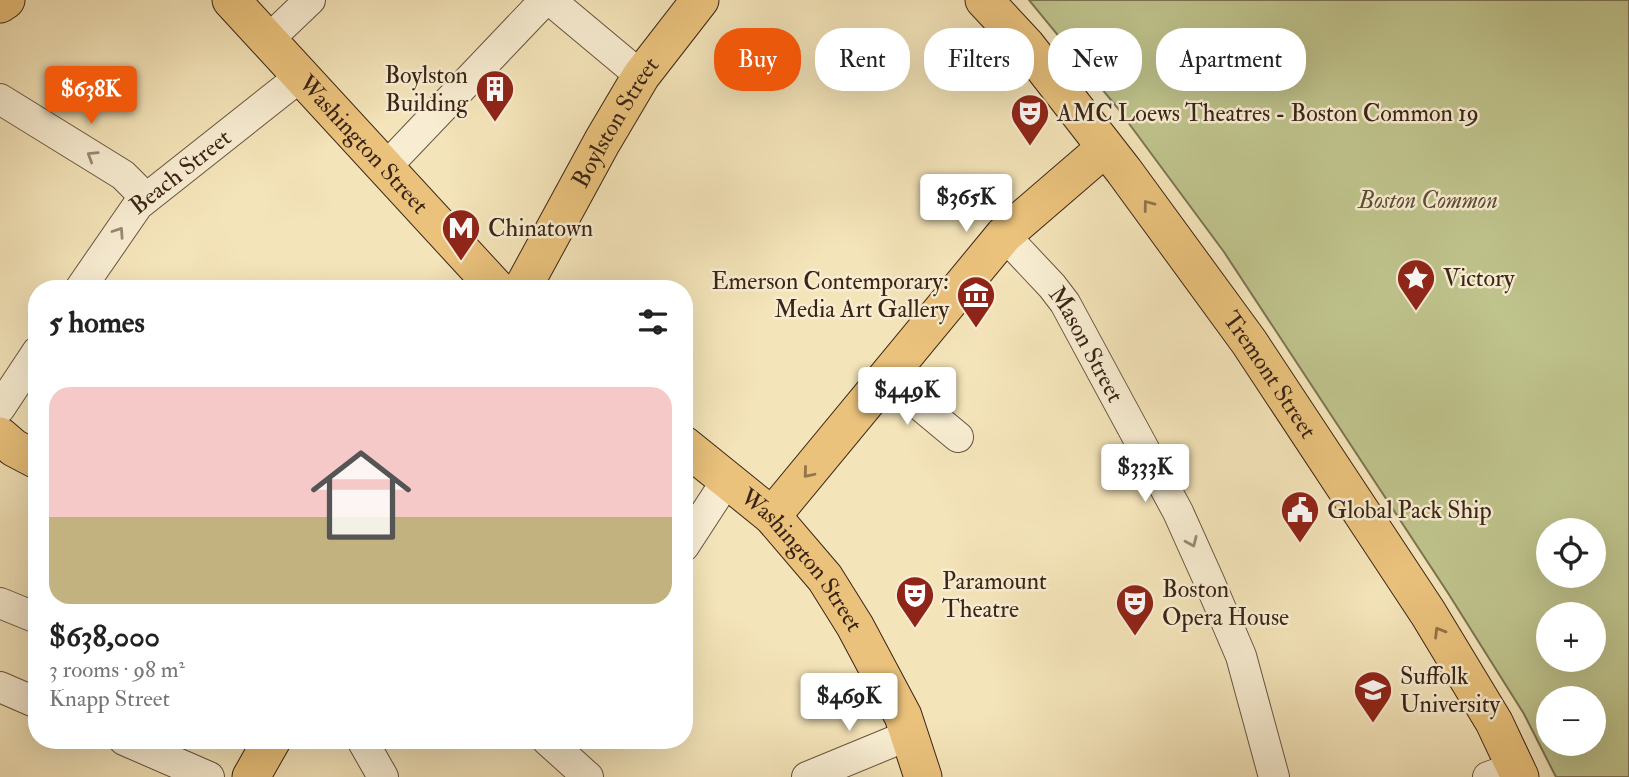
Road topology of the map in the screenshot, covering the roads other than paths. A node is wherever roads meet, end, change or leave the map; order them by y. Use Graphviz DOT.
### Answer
graph roads {
  1 [pos="6,0"];
  2 [pos="231,0"];
  3 [pos="310,0"];
  4 [pos="548,0"];
  5 [pos="700,0"];
  6 [pos="984,0"];
  7 [pos="0,4"];
  8 [pos="267,41"];
  9 [pos="301,76"];
  10 [pos="641,76"];
  11 [pos="0,99"];
  12 [pos="1105,148"];
  13 [pos="386,167"];
  14 [pos="146,198"];
  15 [pos="1004,235"];
  16 [pos="86,280"];
  17 [pos="489,280"];
  18 [pos="527,280"];
  19 [pos="28,366"];
  20 [pos="887,378"];
  21 [pos="0,408"];
  22 [pos="0,436"];
  23 [pos="958,437"];
  24 [pos="693,452"];
  25 [pos="28,456"];
  26 [pos="727,480"];
  27 [pos="772,516"];
  28 [pos="693,532"];
  29 [pos="0,603"];
  30 [pos="28,614"];
  31 [pos="0,687"];
  32 [pos="28,699"];
  33 [pos="909,735"];
  34 [pos="145,749"];
  35 [pos="267,749"];
  36 [pos="367,749"];
  37 [pos="560,749"];
  38 [pos="1508,774"];
  39 [pos="209,777"];
  40 [pos="251,777"];
  41 [pos="383,777"];
  42 [pos="588,777"];
  43 [pos="807,777"];
  44 [pos="923,777"];
  45 [pos="1274,777"];
  1 -- 7 [label="main road"];
  2 -- 8 [label="main road, Washington Street"];
  3 -- 8 [label="street"];
  4 -- 10 [label="street"];
  4 -- 13 [label="street"];
  5 -- 10 [label="main road, Boylston Street"];
  6 -- 12 [label="main road, Tremont Street"];
  8 -- 9 [label="main road, Washington Street"];
  9 -- 13 [label="main road, Washington Street"];
  9 -- 14 [label="street, Beach Street"];
  10 -- 18 [label="main road, Boylston Street"];
  14 -- 11 [label="street, one-way"];
  12 -- 15 [label="main road"];
  38 -- 12 [label="main road, Tremont Street, one-way"];
  13 -- 17 [label="main road, Washington Street"];
  16 -- 14 [label="street, Beach Street, one-way"];
  15 -- 20 [label="main road"];
  15 -- 45 [label="street, Mason Street, one-way"];
  19 -- 21 [label="street"];
  20 -- 23 [label="street"];
  20 -- 27 [label="main road, one-way"];
  22 -- 25 [label="main road"];
  24 -- 26 [label="main road, Washington Street"];
  26 -- 27 [label="main road, Washington Street"];
  26 -- 28 [label="street"];
  27 -- 33 [label="main road, Washington Street"];
  29 -- 30 [label="street"];
  31 -- 32 [label="street"];
  33 -- 43 [label="street"];
  33 -- 44 [label="main road, Washington Street"];
  34 -- 39 [label="street"];
  35 -- 40 [label="main road"];
  36 -- 41 [label="street"];
  37 -- 42 [label="street"];
}
